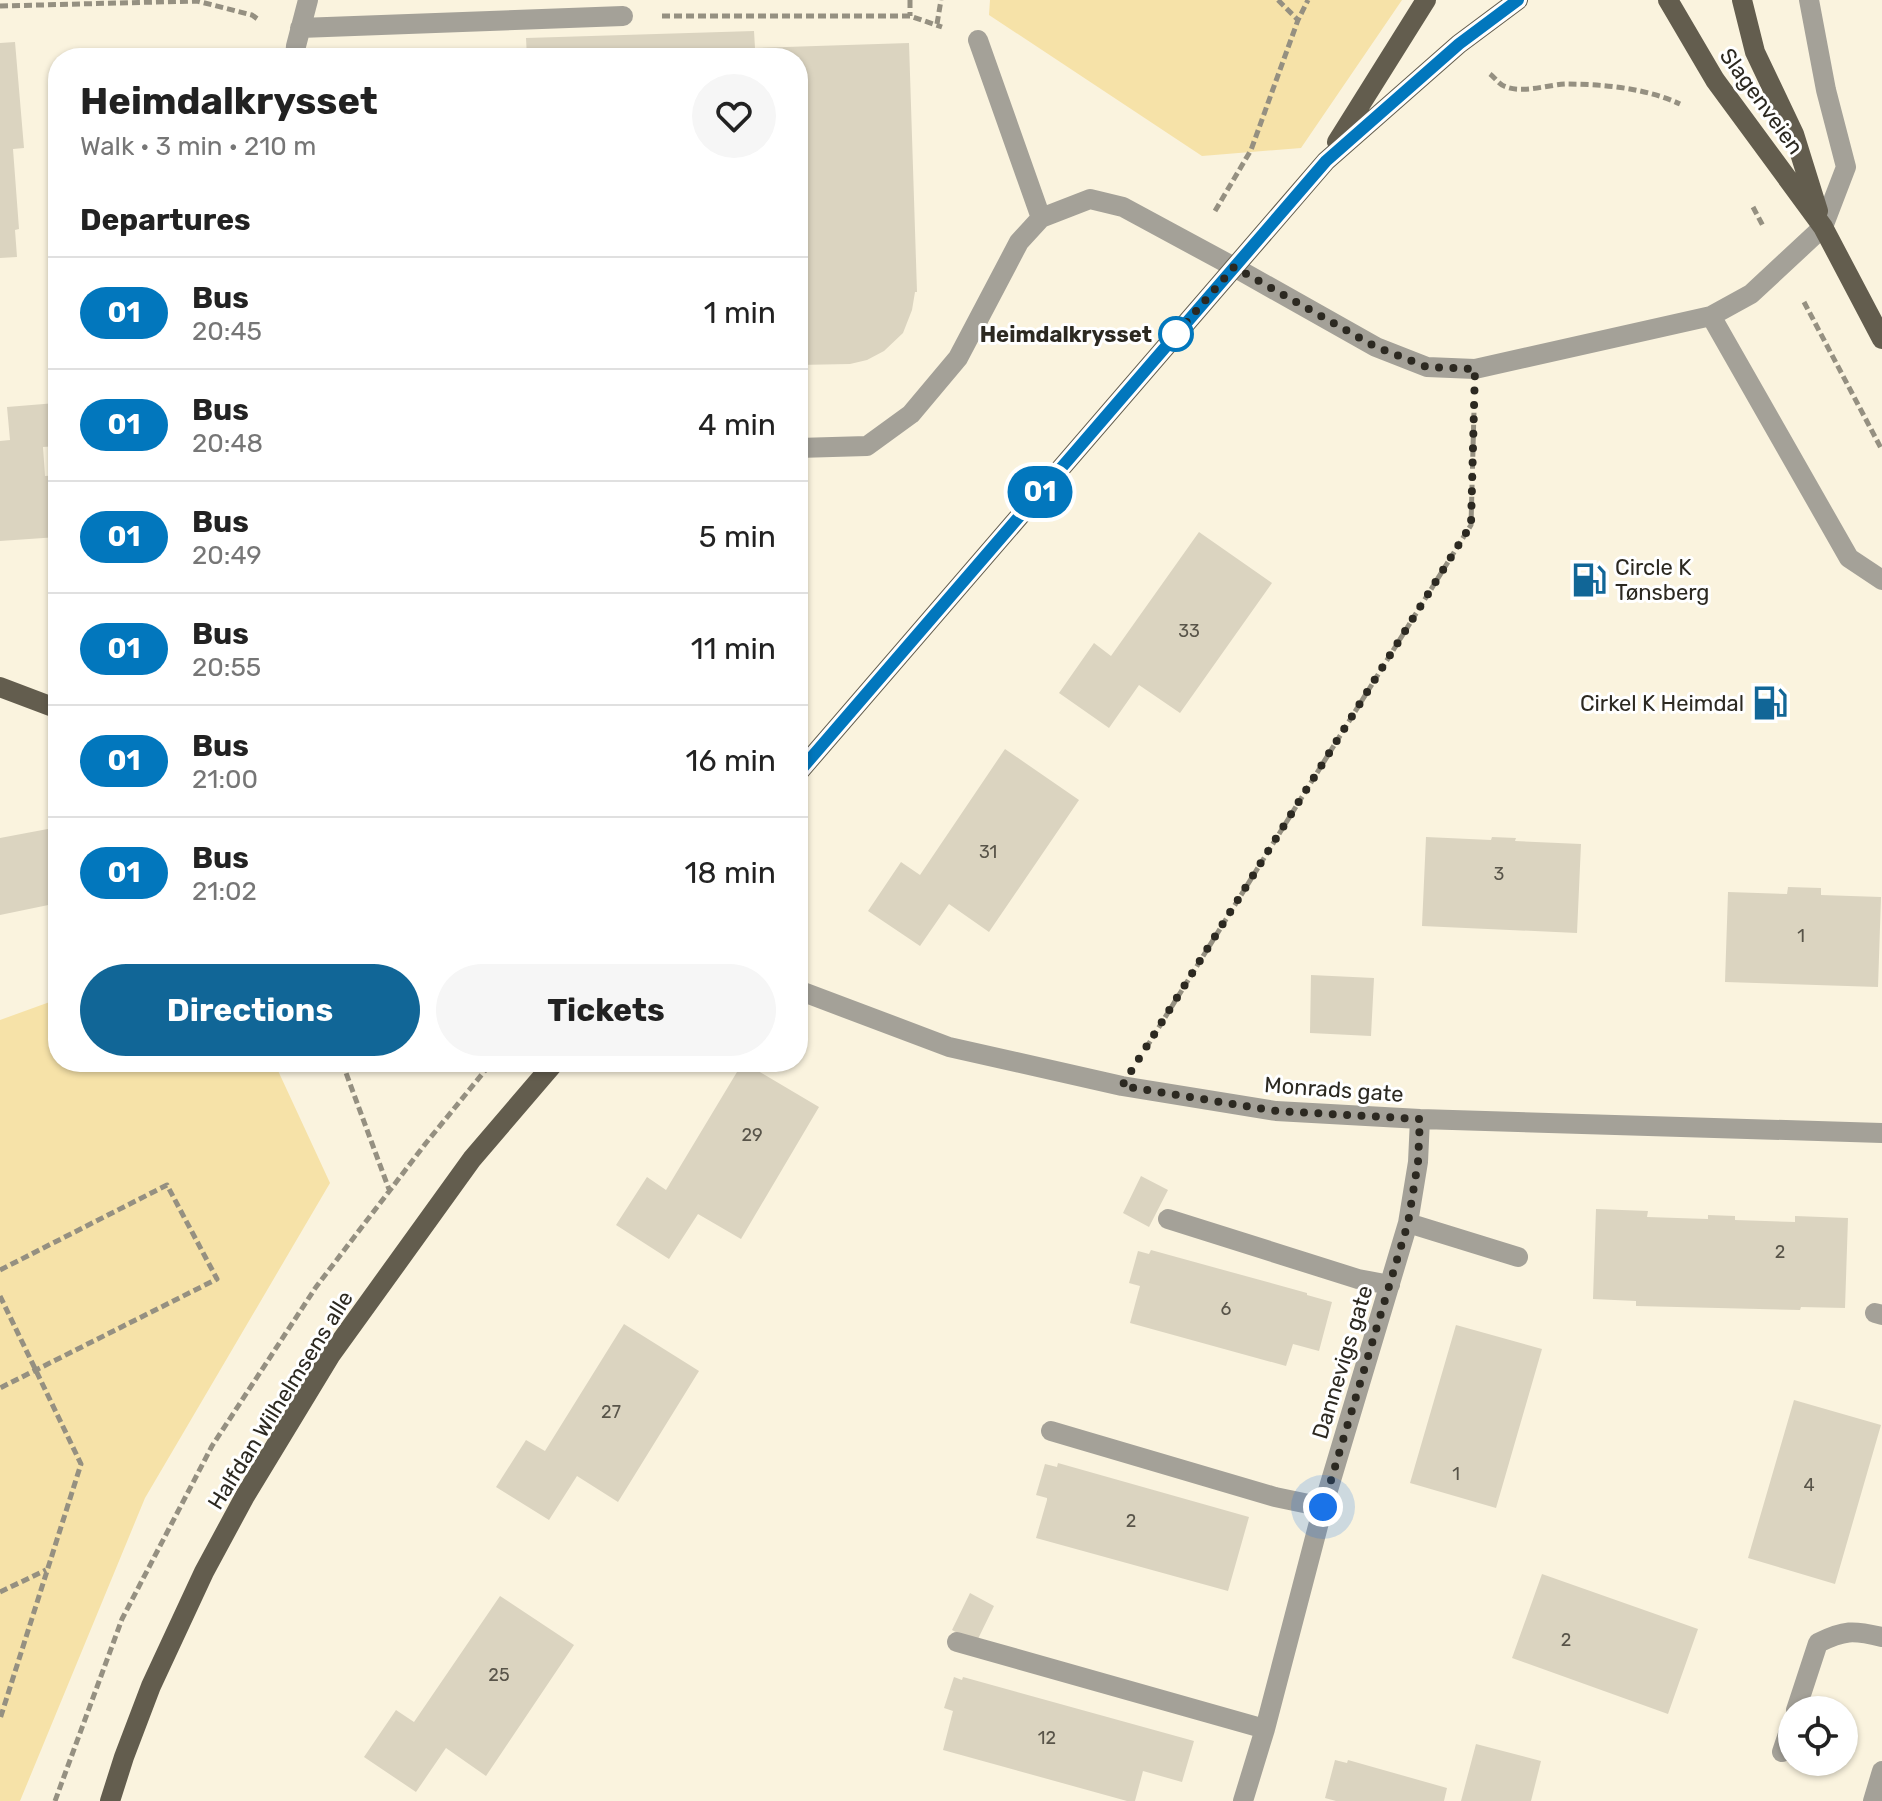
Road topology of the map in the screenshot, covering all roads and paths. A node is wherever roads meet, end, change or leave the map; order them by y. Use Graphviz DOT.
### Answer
graph roads {
  1 [pos="308,0"];
  2 [pos="910,0"];
  3 [pos="941,0"];
  4 [pos="1278,0"];
  5 [pos="1308,0"];
  6 [pos="1426,0"];
  7 [pos="1518,0"];
  8 [pos="1668,0"];
  9 [pos="1742,0"];
  10 [pos="1809,0"];
  11 [pos="198,1"];
  12 [pos="0,6"];
  13 [pos="623,16"];
  14 [pos="910,16"];
  15 [pos="1298,20"];
  16 [pos="937,25"];
  17 [pos="978,40"];
  18 [pos="297,44"];
  19 [pos="1488,72"];
  20 [pos="1688,115"];
  21 [pos="1326,161"];
  22 [pos="1749,201"];
  23 [pos="1041,218"];
  24 [pos="1823,227"];
  25 [pos="1192,244"];
  26 [pos="1784,265"];
  27 [pos="1234,267"];
  28 [pos="1711,316"];
  29 [pos="1882,339"];
  30 [pos="1475,369"];
  31 [pos="808,448"];
  32 [pos="1882,450"];
  33 [pos="1882,580"];
  34 [pos="0,687"];
  35 [pos="48,705"];
  36 [pos="808,761"];
  37 [pos="808,994"];
  38 [pos="346,1072"];
  39 [pos="546,1072"];
  40 [pos="1122,1086"];
  41 [pos="1420,1119"];
  42 [pos="1882,1133"];
  43 [pos="1168,1219"];
  44 [pos="1408,1223"];
  45 [pos="410,1245"];
  46 [pos="1518,1257"];
  47 [pos="0,1270"];
  48 [pos="1390,1285"];
  49 [pos="0,1296"];
  50 [pos="36,1370"];
  51 [pos="0,1388"];
  52 [pos="1051,1431"];
  53 [pos="1323,1507"];
  54 [pos="47,1570"];
  55 [pos="0,1592"];
  56 [pos="1882,1637"];
  57 [pos="957,1642"];
  58 [pos="1801,1696"];
  59 [pos="0,1719"];
  60 [pos="1265,1729"];
  61 [pos="1882,1771"];
  62 [pos="110,1801"];
  63 [pos="1243,1801"];
  64 [pos="1873,1801"];
  1 -- 18 [label="street"];
  2 -- 14 [label="path"];
  3 -- 16 [label="path"];
  4 -- 15 [label="path"];
  5 -- 15 [label="path"];
  6 -- 21 [label="main road"];
  7 -- 21 [label="main road"];
  8 -- 24 [label="main road, Slagenveien"];
  9 -- 24 [label="main road, Slagenveien"];
  10 -- 24 [label="street"];
  11 -- 12 [label="path"];
  11 -- 18 [label="path"];
  13 -- 14 [label="path"];
  13 -- 18 [label="street"];
  14 -- 16 [label="path"];
  15 -- 25 [label="path"];
  16 -- 17 [label="path"];
  17 -- 23 [label="street"];
  19 -- 20 [label="path"];
  21 -- 27 [label="main road"];
  22 -- 26 [label="path"];
  23 -- 25 [label="street"];
  23 -- 31 [label="street"];
  24 -- 26 [label="street"];
  24 -- 29 [label="main road, Slagenveien"];
  25 -- 27 [label="street"];
  26 -- 28 [label="street"];
  26 -- 32 [label="path"];
  27 -- 30 [label="street"];
  27 -- 36 [label="main road"];
  28 -- 30 [label="street"];
  28 -- 33 [label="street"];
  30 -- 40 [label="path"];
  34 -- 35 [label="main road"];
  37 -- 40 [label="street, Monrads gate"];
  38 -- 45 [label="path"];
  39 -- 45 [label="main road, Halfdan Wilhelmsens alle"];
  40 -- 41 [label="street, Monrads gate"];
  41 -- 42 [label="street, Monrads gate"];
  41 -- 44 [label="street, Dannevigs gate"];
  43 -- 48 [label="street"];
  44 -- 46 [label="street"];
  44 -- 48 [label="street, Dannevigs gate"];
  45 -- 62 [label="main road, Halfdan Wilhelmsens alle"];
  47 -- 50 [label="path"];
  48 -- 53 [label="street, Dannevigs gate"];
  49 -- 50 [label="path"];
  50 -- 51 [label="path"];
  50 -- 54 [label="path"];
  52 -- 53 [label="street"];
  53 -- 60 [label="street, Dannevigs gate"];
  54 -- 55 [label="path"];
  54 -- 59 [label="path"];
  56 -- 58 [label="street"];
  57 -- 60 [label="street"];
  60 -- 63 [label="street, Dannevigs gate"];
  61 -- 64 [label="street"];
}
